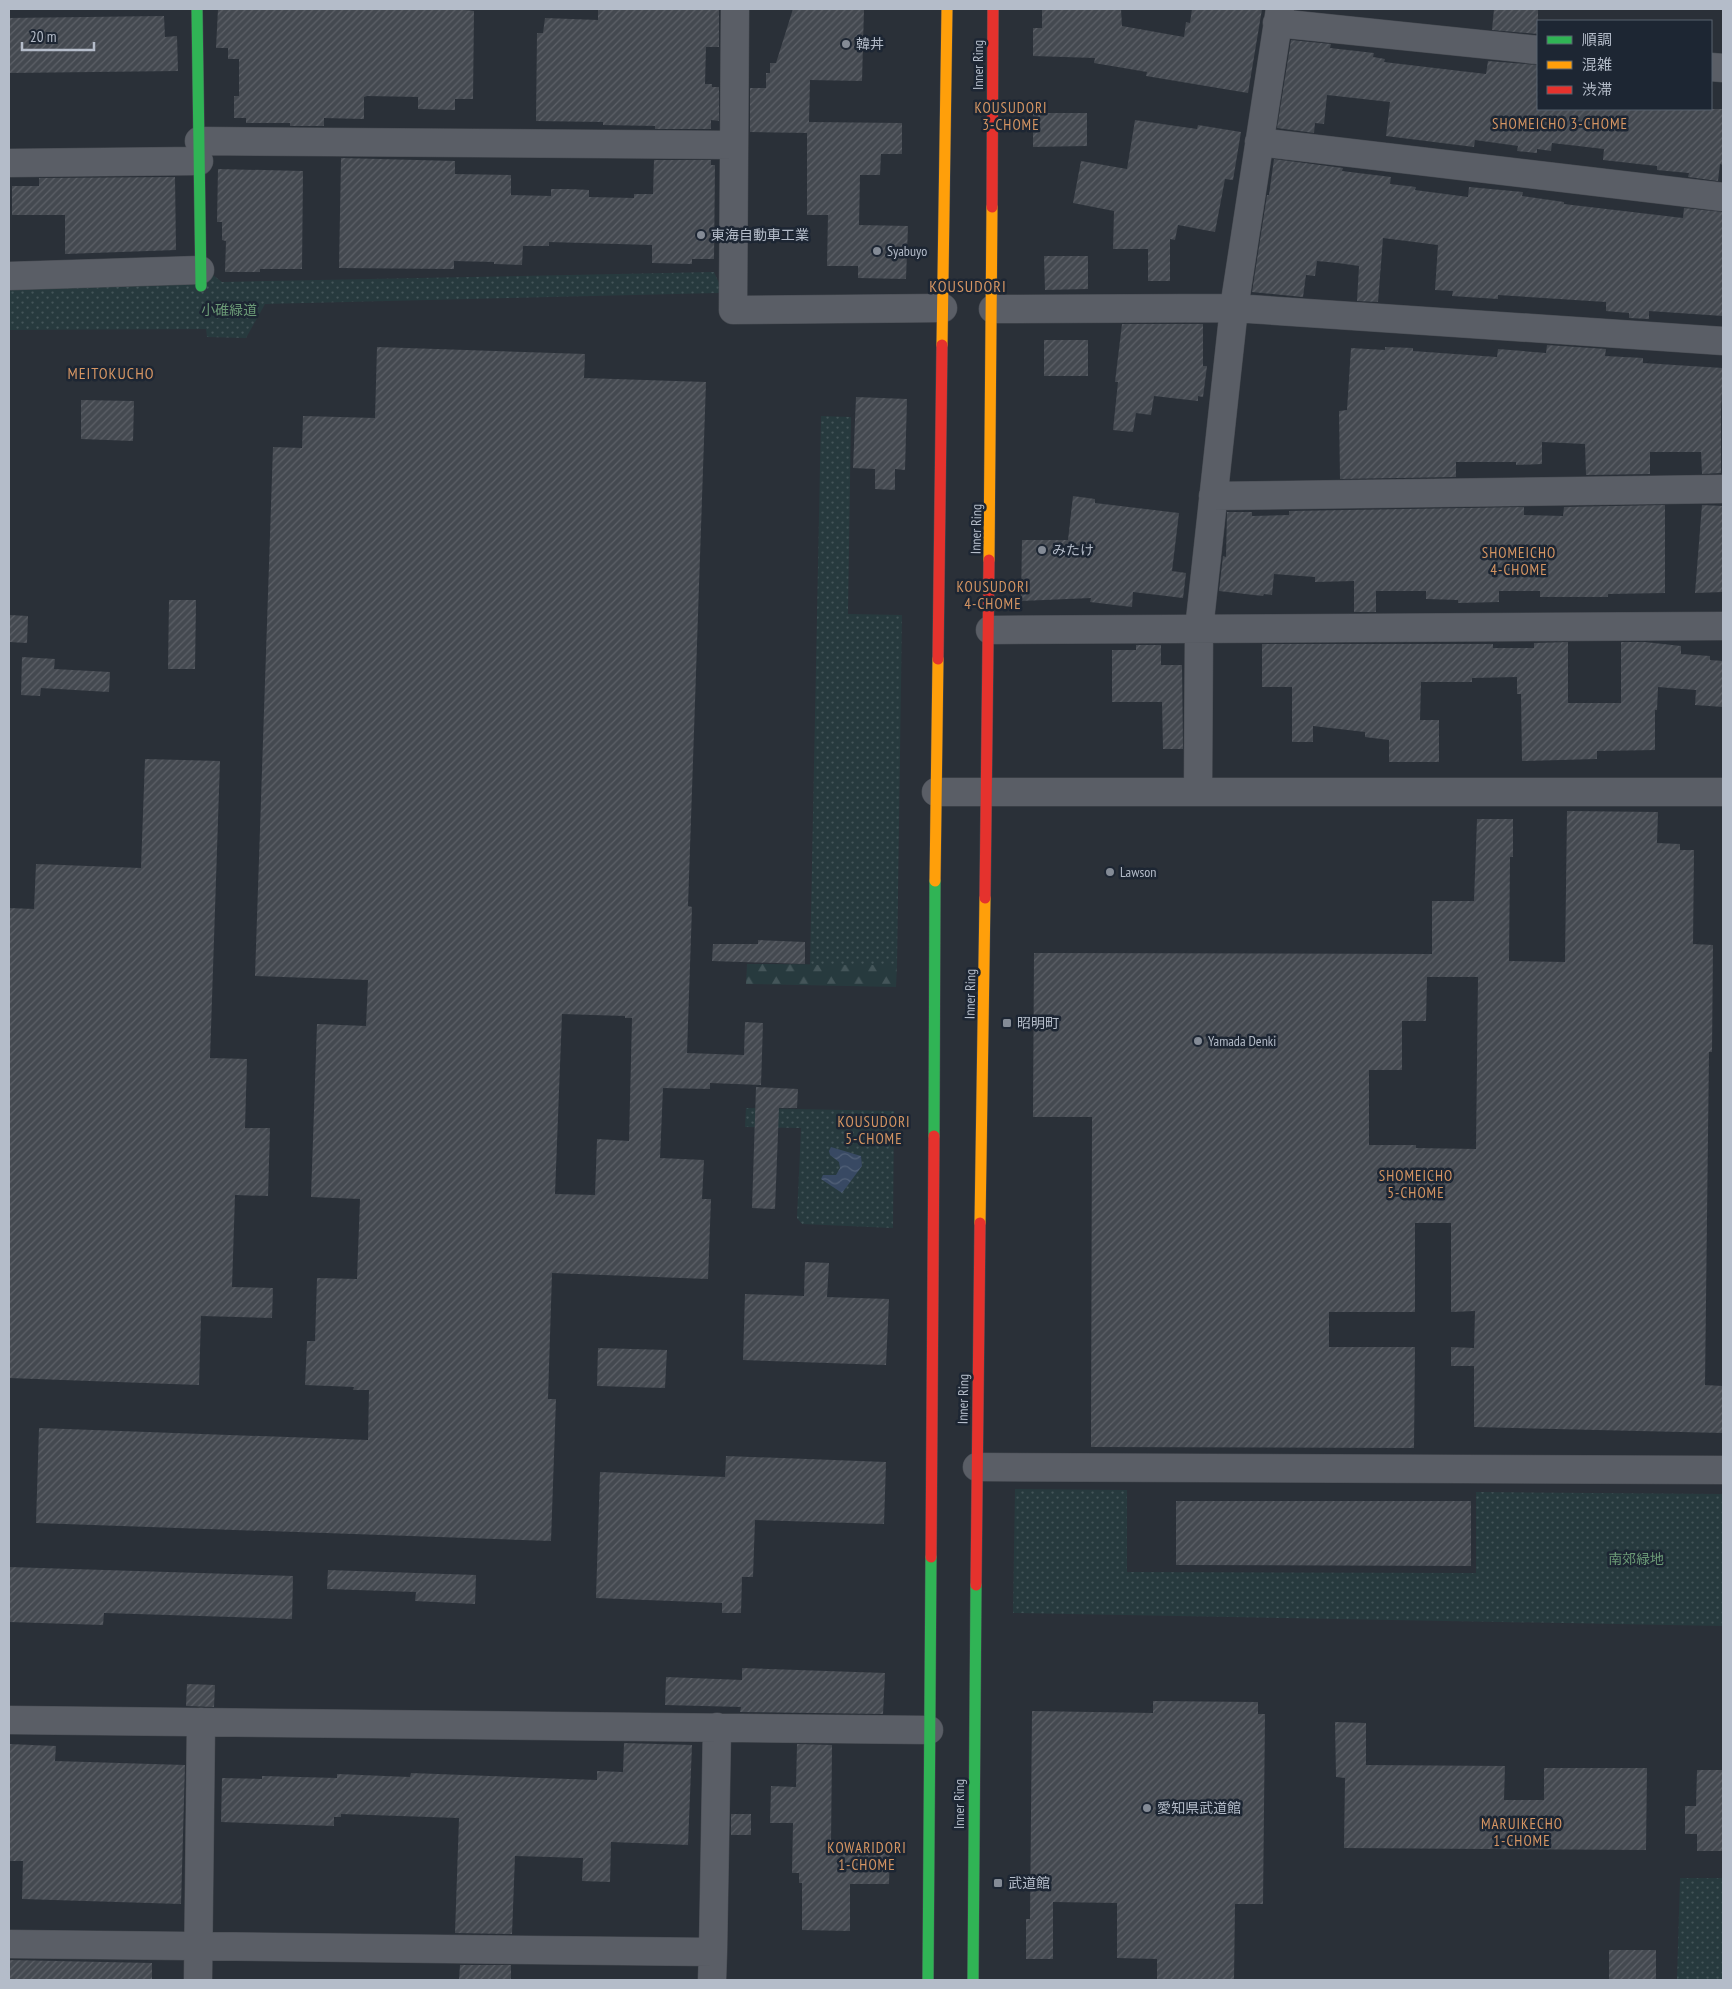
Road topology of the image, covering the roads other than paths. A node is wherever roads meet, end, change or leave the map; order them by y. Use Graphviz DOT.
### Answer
graph roads {
  1 [pos="197,9"];
  2 [pos="735,9"];
  3 [pos="947,9"];
  4 [pos="993,9"];
  5 [pos="1278,16"];
  6 [pos="1537,50"];
  7 [pos="1259,142"];
  8 [pos="734,145"];
  9 [pos="199,151"];
  10 [pos="9,163"];
  11 [pos="1723,197"];
  12 [pos="9,276"];
  13 [pos="201,278"];
  14 [pos="944,308"];
  15 [pos="1234,308"];
  16 [pos="993,309"];
  17 [pos="1723,341"];
  18 [pos="1723,489"];
  19 [pos="1213,496"];
  20 [pos="1723,626"];
  21 [pos="1199,629"];
  22 [pos="990,630"];
  23 [pos="936,792"];
  24 [pos="988,792"];
  25 [pos="1198,792"];
  26 [pos="1723,792"];
  27 [pos="977,1467"];
  28 [pos="1723,1470"];
  29 [pos="9,1720"];
  30 [pos="201,1722"];
  31 [pos="717,1727"];
  32 [pos="929,1730"];
  33 [pos="9,1944"];
  34 [pos="199,1946"];
  35 [pos="713,1952"];
  36 [pos="198,1980"];
  37 [pos="712,1980"];
  38 [pos="928,1980"];
  39 [pos="973,1980"];
  1 -- 9 [label="main road"];
  2 -- 8 [label="street"];
  3 -- 14 [label="main road"];
  4 -- 16 [label="main road, Inner Ring"];
  5 -- 6 [label="street"];
  5 -- 7 [label="street"];
  7 -- 11 [label="street"];
  7 -- 15 [label="street"];
  8 -- 9 [label="street"];
  8 -- 14 [label="street"];
  9 -- 10 [label="street"];
  9 -- 13 [label="main road"];
  12 -- 13 [label="street"];
  14 -- 23 [label="main road"];
  15 -- 16 [label="street"];
  15 -- 17 [label="street"];
  15 -- 19 [label="street"];
  16 -- 22 [label="main road, Inner Ring"];
  18 -- 19 [label="street"];
  19 -- 21 [label="street"];
  20 -- 21 [label="street"];
  21 -- 22 [label="street"];
  21 -- 25 [label="street"];
  22 -- 24 [label="main road, Inner Ring"];
  23 -- 24 [label="street"];
  23 -- 32 [label="main road"];
  24 -- 25 [label="street"];
  24 -- 27 [label="main road, Inner Ring"];
  25 -- 26 [label="street"];
  27 -- 28 [label="street"];
  27 -- 39 [label="main road, Inner Ring"];
  29 -- 30 [label="street"];
  30 -- 31 [label="street"];
  30 -- 34 [label="street"];
  31 -- 32 [label="street"];
  31 -- 35 [label="street"];
  32 -- 38 [label="main road"];
  33 -- 34 [label="street"];
  34 -- 35 [label="street"];
  34 -- 36 [label="street"];
  35 -- 37 [label="street"];
}
